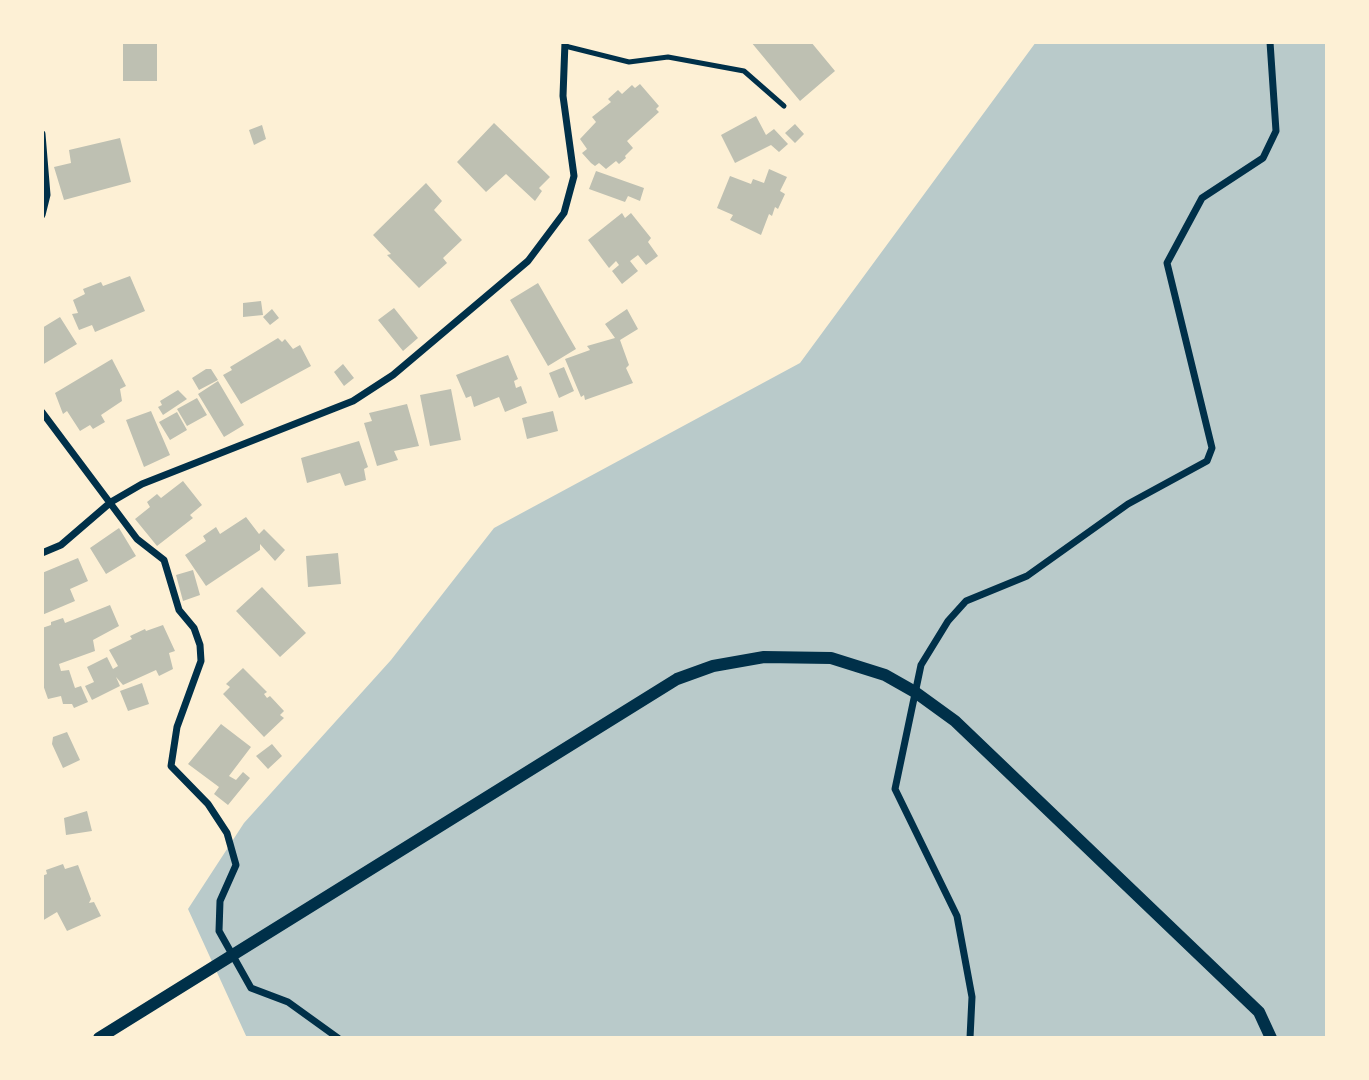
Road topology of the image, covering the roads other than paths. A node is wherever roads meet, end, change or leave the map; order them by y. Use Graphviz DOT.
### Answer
graph roads {
  1 [pos="1270,42"];
  2 [pos="565,44"];
  3 [pos="785,106"];
  4 [pos="42,134"];
  5 [pos="42,215"];
  6 [pos="42,412"];
  7 [pos="111,502"];
  8 [pos="42,553"];
  9 [pos="915,691"];
  10 [pos="99,1038"];
  11 [pos="338,1038"];
  12 [pos="970,1038"];
  13 [pos="1271,1038"];
  1 -- 9 [label="street"];
  2 -- 3 [label="lane"];
  2 -- 7 [label="street"];
  4 -- 5 [label="street"];
  6 -- 7 [label="street"];
  7 -- 8 [label="street"];
  7 -- 11 [label="street"];
  9 -- 10 [label="street"];
  9 -- 12 [label="street"];
  9 -- 13 [label="street"];
}
